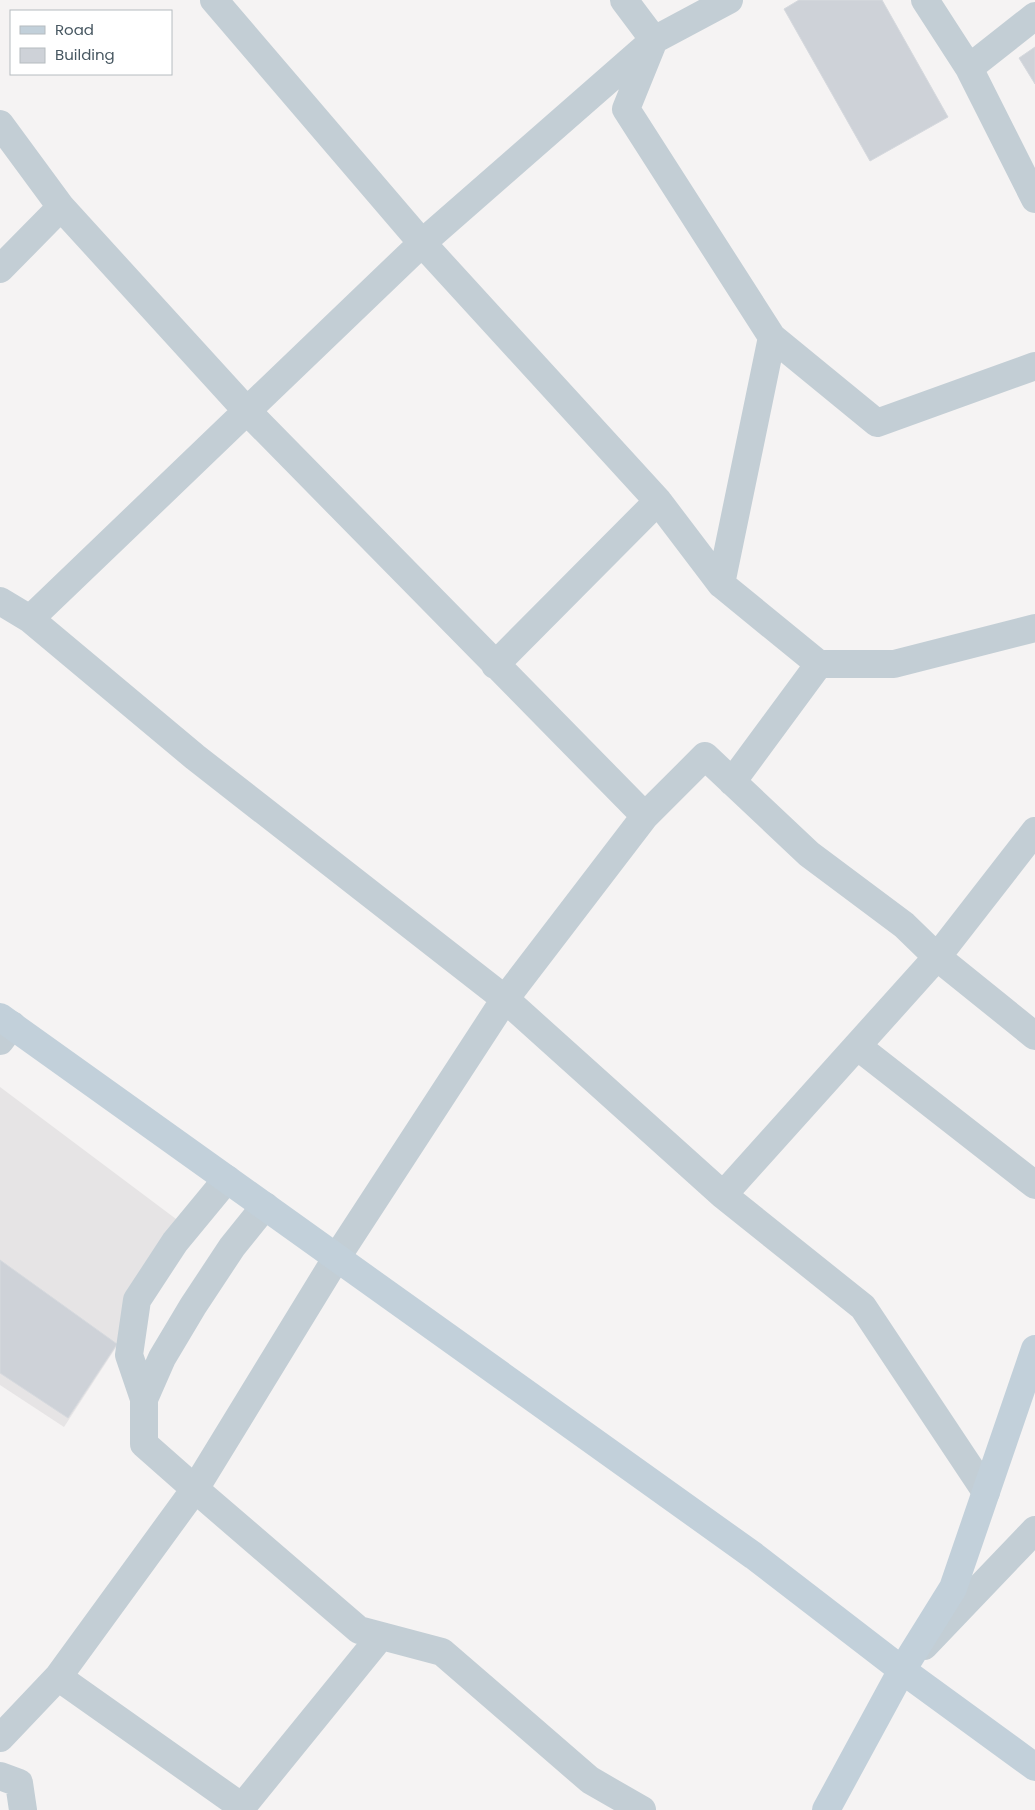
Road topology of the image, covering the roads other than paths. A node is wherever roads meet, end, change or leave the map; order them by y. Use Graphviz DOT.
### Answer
graph roads {
  1 [pos="214,0"];
  2 [pos="624,0"];
  3 [pos="730,0"];
  4 [pos="924,0"];
  5 [pos="1035,16"];
  6 [pos="654,40"];
  7 [pos="969,68"];
  8 [pos="0,124"];
  9 [pos="1035,199"];
  10 [pos="61,207"];
  11 [pos="422,243"];
  12 [pos="0,269"];
  13 [pos="772,337"];
  14 [pos="1035,366"];
  15 [pos="247,411"];
  16 [pos="658,501"];
  17 [pos="721,584"];
  18 [pos="0,601"];
  19 [pos="30,620"];
  20 [pos="1035,628"];
  21 [pos="819,664"];
  22 [pos="495,665"];
  23 [pos="732,782"];
  24 [pos="645,816"];
  25 [pos="1035,831"];
  26 [pos="937,957"];
  27 [pos="504,999"];
  28 [pos="4,1028"];
  29 [pos="1035,1036"];
  30 [pos="857,1046"];
  31 [pos="227,1179"];
  32 [pos="1035,1185"];
  33 [pos="723,1195"];
  34 [pos="265,1206"];
  35 [pos="337,1257"];
  36 [pos="1035,1350"];
  37 [pos="144,1399"];
  38 [pos="195,1489"];
  39 [pos="986,1492"];
  40 [pos="1035,1530"];
  41 [pos="381,1636"];
  42 [pos="902,1670"];
  43 [pos="58,1677"];
  44 [pos="0,1738"];
  45 [pos="1035,1767"];
  46 [pos="0,1776"];
  47 [pos="241,1809"];
  48 [pos="23,1810"];
  49 [pos="642,1810"];
  50 [pos="826,1810"];
  1 -- 11 [label="street"];
  2 -- 6 [label="street"];
  3 -- 6 [label="street"];
  4 -- 7 [label="street"];
  5 -- 7 [label="street"];
  6 -- 11 [label="street"];
  6 -- 13 [label="street"];
  7 -- 9 [label="street"];
  8 -- 10 [label="street"];
  10 -- 12 [label="street"];
  10 -- 15 [label="street"];
  11 -- 15 [label="street"];
  11 -- 16 [label="street"];
  13 -- 14 [label="street"];
  13 -- 17 [label="street"];
  15 -- 19 [label="street"];
  15 -- 22 [label="street"];
  16 -- 17 [label="street"];
  16 -- 22 [label="street"];
  17 -- 21 [label="street"];
  18 -- 19 [label="street"];
  19 -- 27 [label="street"];
  20 -- 21 [label="street"];
  21 -- 23 [label="street"];
  22 -- 24 [label="street"];
  23 -- 24 [label="street"];
  23 -- 26 [label="street"];
  24 -- 27 [label="street"];
  25 -- 26 [label="street"];
  26 -- 29 [label="street"];
  26 -- 30 [label="street"];
  27 -- 33 [label="street"];
  27 -- 35 [label="street"];
  28 -- 31 [label="main road"];
  30 -- 32 [label="street"];
  30 -- 33 [label="street"];
  31 -- 34 [label="main road"];
  31 -- 37 [label="street"];
  33 -- 39 [label="street"];
  34 -- 35 [label="main road"];
  34 -- 37 [label="street"];
  35 -- 38 [label="street"];
  35 -- 42 [label="main road"];
  36 -- 39 [label="main road"];
  37 -- 38 [label="street"];
  38 -- 41 [label="street"];
  38 -- 43 [label="street"];
  39 -- 42 [label="main road"];
  40 -- 42 [label="street"];
  41 -- 47 [label="street"];
  41 -- 49 [label="street"];
  42 -- 45 [label="main road"];
  42 -- 50 [label="main road"];
  43 -- 44 [label="street"];
  43 -- 47 [label="street"];
  46 -- 48 [label="street"];
}
